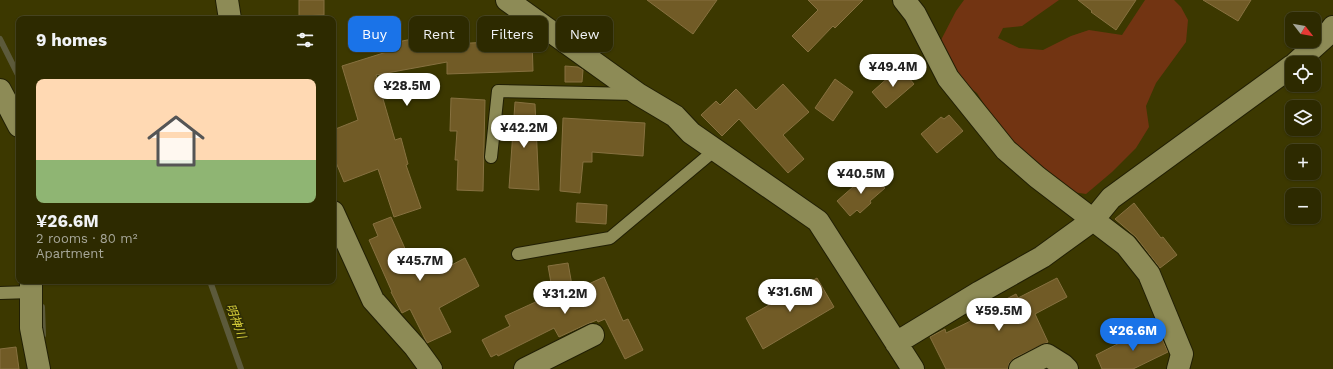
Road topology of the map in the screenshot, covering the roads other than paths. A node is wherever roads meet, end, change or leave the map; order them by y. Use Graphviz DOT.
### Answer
graph roads {
  1 [pos="227,0"];
  2 [pos="507,0"];
  3 [pos="914,5"];
  4 [pos="230,16"];
  5 [pos="1333,27"];
  6 [pos="1304,56"];
  7 [pos="1285,71"];
  8 [pos="0,90"];
  9 [pos="638,94"];
  10 [pos="16,120"];
  11 [pos="716,150"];
  12 [pos="491,157"];
  13 [pos="336,219"];
  14 [pos="1092,220"];
  15 [pos="518,254"];
  16 [pos="31,287"];
  17 [pos="0,293"];
  18 [pos="593,335"];
  19 [pos="896,342"];
  20 [pos="40,369"];
  21 [pos="431,369"];
  22 [pos="525,369"];
  23 [pos="914,369"];
  24 [pos="1020,369"];
  25 [pos="1067,369"];
  26 [pos="1178,369"];
  1 -- 4 [label="street"];
  2 -- 9 [label="street"];
  3 -- 14 [label="street"];
  5 -- 6 [label="street"];
  7 -- 14 [label="street"];
  8 -- 10 [label="street"];
  9 -- 11 [label="street"];
  9 -- 12 [label="lane"];
  11 -- 15 [label="lane"];
  11 -- 19 [label="street"];
  13 -- 21 [label="street"];
  14 -- 19 [label="street"];
  14 -- 26 [label="street"];
  16 -- 17 [label="lane"];
  16 -- 20 [label="street"];
  18 -- 22 [label="street"];
  19 -- 23 [label="street"];
  24 -- 25 [label="street"];
}
